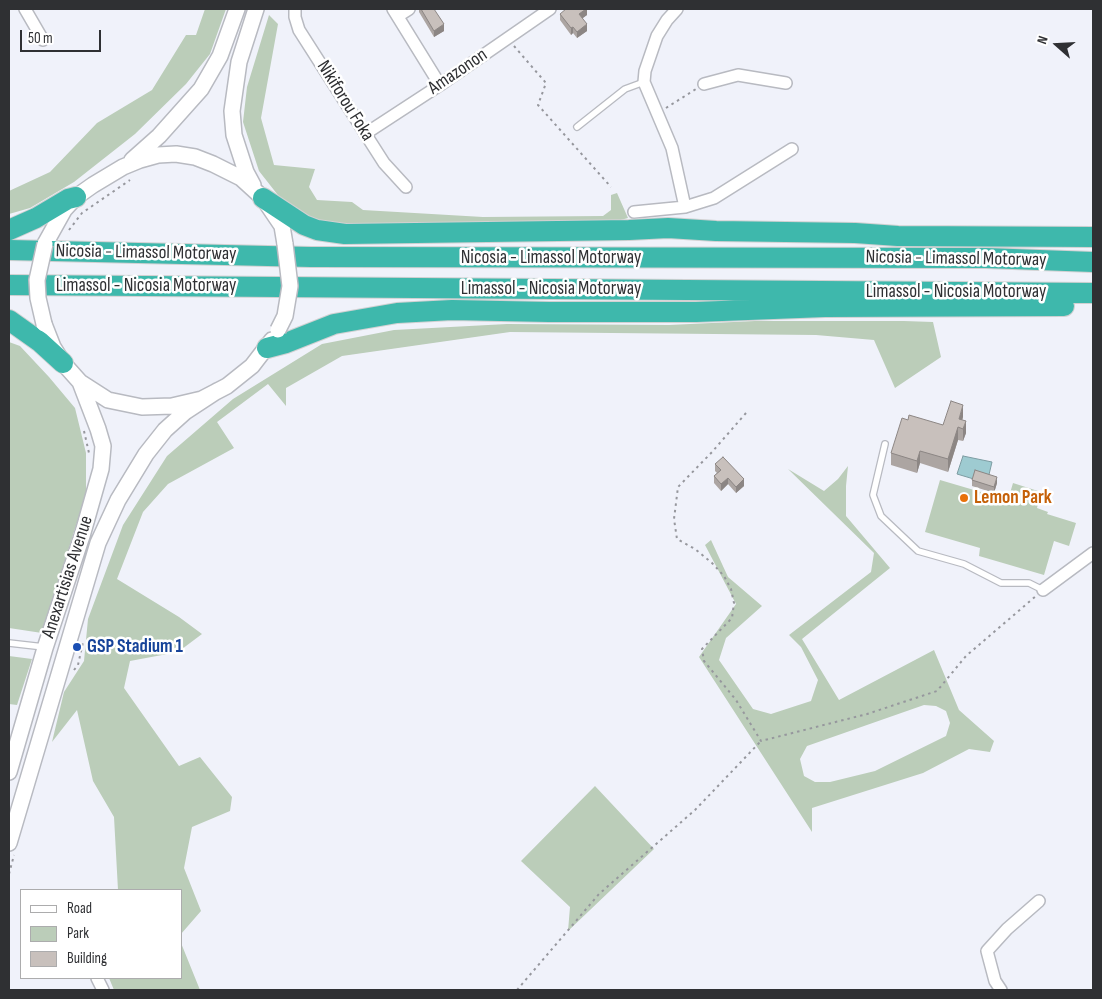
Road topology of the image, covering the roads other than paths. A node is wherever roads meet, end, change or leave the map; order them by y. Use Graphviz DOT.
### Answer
graph roads {
  1 [pos="25,9"];
  2 [pos="237,9"];
  3 [pos="256,9"];
  4 [pos="296,9"];
  5 [pos="410,9"];
  6 [pos="550,9"];
  7 [pos="677,9"];
  8 [pos="396,12"];
  9 [pos="43,40"];
  10 [pos="644,82"];
  11 [pos="786,83"];
  12 [pos="704,84"];
  13 [pos="440,85"];
  14 [pos="577,127"];
  15 [pos="365,134"];
  16 [pos="792,149"];
  17 [pos="127,174"];
  18 [pos="406,187"];
  19 [pos="260,195"];
  20 [pos="76,197"];
  21 [pos="685,207"];
  22 [pos="632,221"];
  23 [pos="9,230"];
  24 [pos="1093,237"];
  25 [pos="1093,246"];
  26 [pos="914,248"];
  27 [pos="9,250"];
  28 [pos="986,258"];
  29 [pos="1093,262"];
  30 [pos="9,285"];
  31 [pos="1093,293"];
  32 [pos="1093,306"];
  33 [pos="9,320"];
  34 [pos="267,348"];
  35 [pos="63,363"];
  36 [pos="80,382"];
  37 [pos="217,391"];
  38 [pos="885,444"];
  39 [pos="1093,553"];
  40 [pos="1043,590"];
  41 [pos="9,644"];
  42 [pos="45,648"];
  43 [pos="9,772"];
  44 [pos="9,843"];
  45 [pos="1038,901"];
  46 [pos="1001,990"];
  1 -- 9 [label="street"];
  2 -- 17 [label="main road"];
  3 -- 19 [label="main road"];
  4 -- 15 [label="street, Nikiforou Foka"];
  5 -- 8 [label="street"];
  6 -- 13 [label="street, Amazonon"];
  7 -- 10 [label="street"];
  8 -- 13 [label="street"];
  10 -- 14 [label="lane"];
  10 -- 21 [label="street"];
  11 -- 12 [label="street"];
  13 -- 15 [label="street, Amazonon"];
  15 -- 18 [label="street, Nikiforou Foka"];
  16 -- 21 [label="street"];
  17 -- 19 [label="main road"];
  17 -- 20 [label="main road"];
  19 -- 22 [label="highway"];
  19 -- 34 [label="main road, bridge"];
  20 -- 23 [label="highway"];
  20 -- 35 [label="main road, bridge"];
  21 -- 22 [label="street"];
  22 -- 24 [label="highway"];
  22 -- 26 [label="highway"];
  25 -- 26 [label="highway"];
  26 -- 28 [label="highway"];
  27 -- 28 [label="highway, Nicosia - Limassol Motorway"];
  28 -- 29 [label="highway, Nicosia - Limassol Motorway"];
  30 -- 31 [label="highway, Limassol - Nicosia Motorway"];
  32 -- 34 [label="highway"];
  33 -- 35 [label="highway"];
  34 -- 37 [label="main road"];
  35 -- 36 [label="main road"];
  36 -- 37 [label="main road"];
  36 -- 42 [label="main road, Anexartisias Avenue"];
  37 -- 44 [label="main road, Anexartisias Avenue"];
  38 -- 40 [label="lane"];
  39 -- 40 [label="street"];
  41 -- 42 [label="lane"];
  42 -- 43 [label="main road, Anexartisias Avenue"];
  45 -- 46 [label="street"];
}
